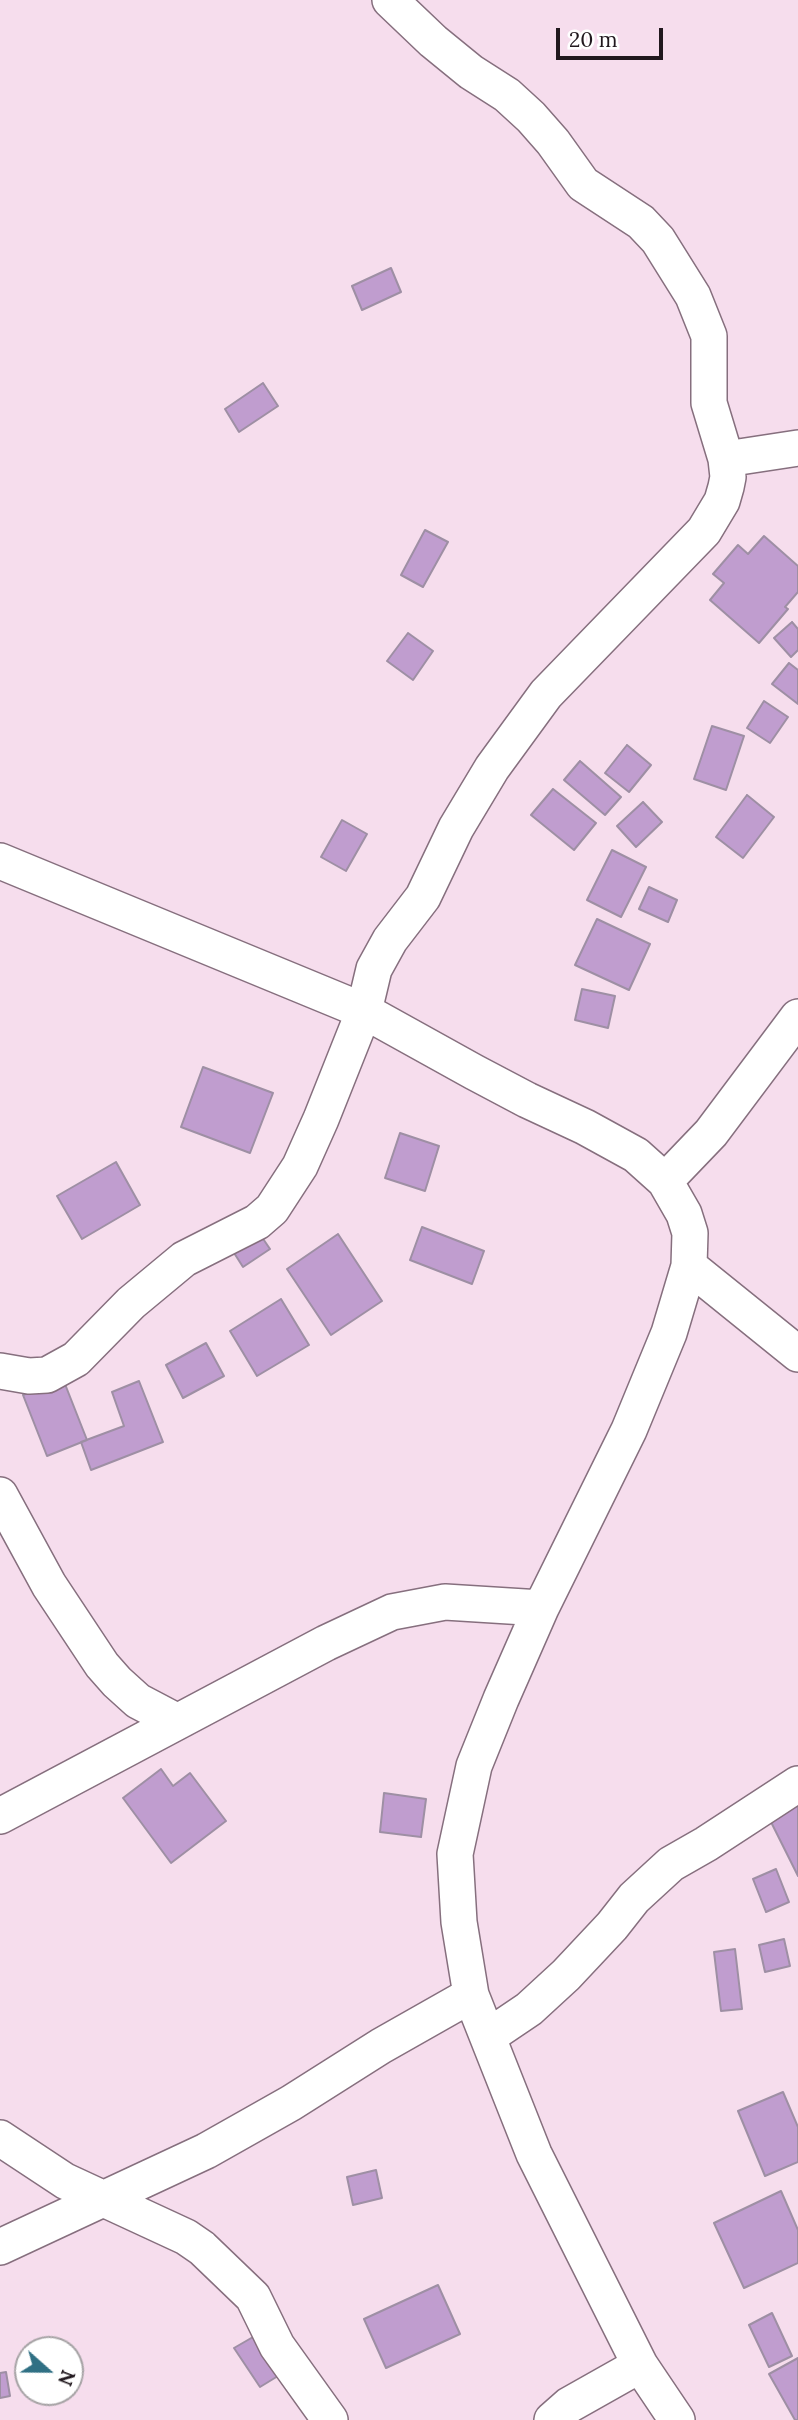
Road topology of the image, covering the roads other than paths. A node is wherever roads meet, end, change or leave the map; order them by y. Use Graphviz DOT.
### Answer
graph roads {
  1 [pos="390,0"];
  2 [pos="798,448"];
  3 [pos="726,459"];
  4 [pos="0,861"];
  5 [pos="364,1011"];
  6 [pos="798,1017"];
  7 [pos="666,1181"];
  8 [pos="689,1266"];
  9 [pos="798,1353"];
  10 [pos="0,1371"];
  11 [pos="0,1495"];
  12 [pos="541,1608"];
  13 [pos="176,1721"];
  14 [pos="798,1784"];
  15 [pos="0,1816"];
  16 [pos="471,1994"];
  17 [pos="489,2036"];
  18 [pos="0,2138"];
  19 [pos="102,2199"];
  20 [pos="0,2247"];
  21 [pos="640,2365"];
  22 [pos="330,2420"];
  23 [pos="552,2420"];
  24 [pos="677,2420"];
  1 -- 3 [label="street"];
  2 -- 3 [label="street"];
  3 -- 5 [label="street"];
  4 -- 5 [label="street"];
  5 -- 7 [label="street"];
  5 -- 10 [label="street"];
  6 -- 7 [label="street"];
  7 -- 8 [label="street"];
  8 -- 9 [label="street"];
  8 -- 12 [label="street"];
  11 -- 13 [label="street"];
  12 -- 13 [label="street"];
  12 -- 16 [label="street"];
  13 -- 15 [label="street"];
  14 -- 17 [label="street"];
  16 -- 17 [label="street"];
  16 -- 19 [label="street"];
  17 -- 21 [label="street"];
  18 -- 19 [label="street"];
  19 -- 20 [label="street"];
  19 -- 22 [label="street"];
  21 -- 23 [label="street"];
  21 -- 24 [label="street"];
}
